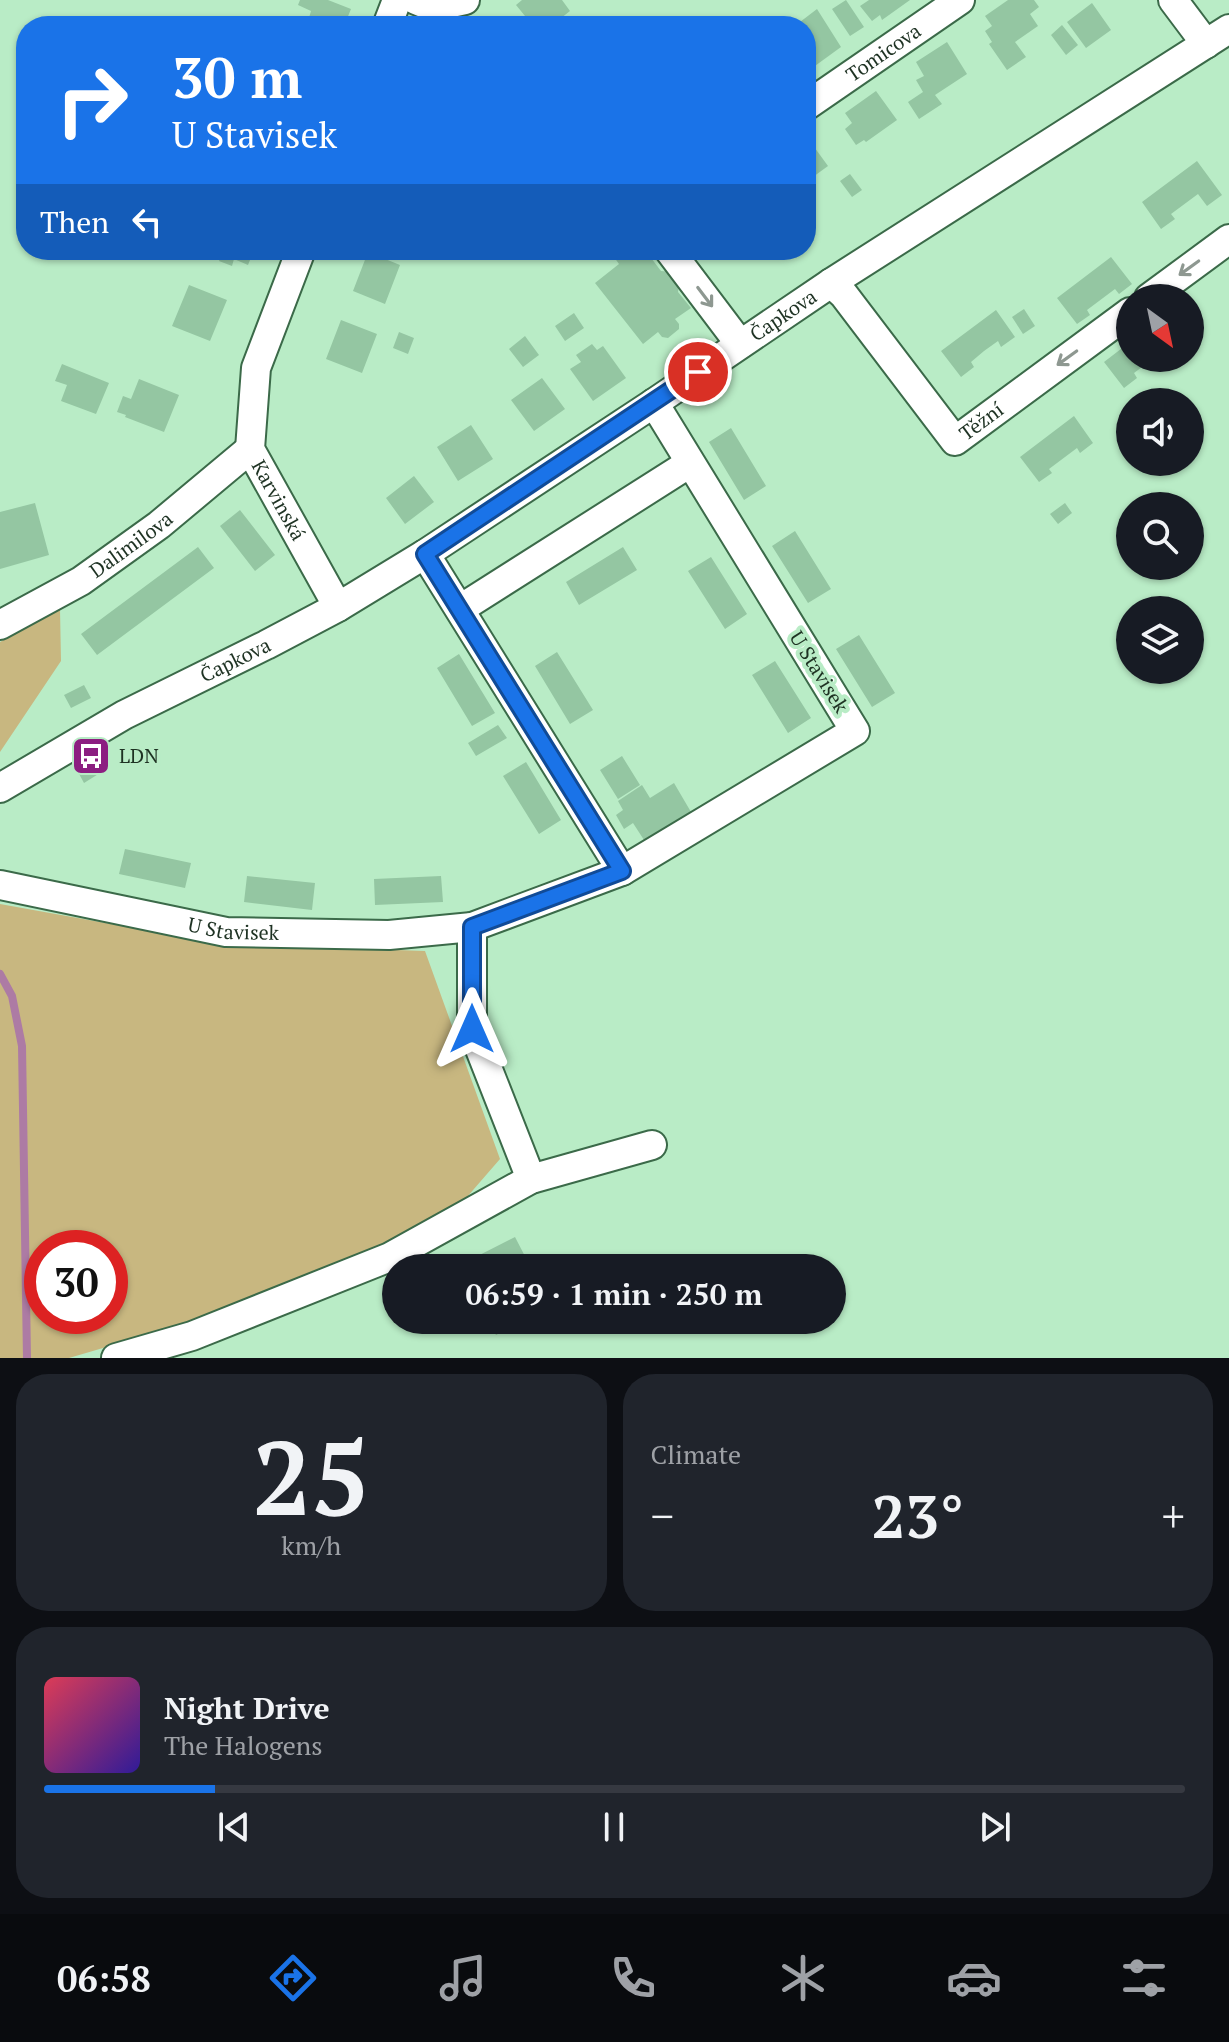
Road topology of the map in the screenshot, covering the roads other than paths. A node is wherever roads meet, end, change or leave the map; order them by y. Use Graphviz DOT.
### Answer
graph roads {
  1 [pos="416,0"];
  2 [pos="465,0"];
  3 [pos="960,0"];
  4 [pos="1173,0"];
  5 [pos="1218,36"];
  6 [pos="816,99"];
  7 [pos="1229,239"];
  8 [pos="297,260"];
  9 [pos="677,260"];
  10 [pos="831,283"];
  11 [pos="1168,284"];
  12 [pos="1116,322"];
  13 [pos="740,344"];
  14 [pos="654,403"];
  15 [pos="250,449"];
  16 [pos="690,463"];
  17 [pos="425,554"];
  18 [pos="338,607"];
  19 [pos="460,609"];
  20 [pos="0,625"];
  21 [pos="0,788"];
  22 [pos="622,871"];
  23 [pos="0,885"];
  24 [pos="472,927"];
  25 [pos="652,1145"];
  26 [pos="531,1179"];
  27 [pos="116,1358"];
  1 -- 2 [label="street"];
  3 -- 6 [label="street, Tomicova"];
  4 -- 5 [label="street"];
  5 -- 10 [label="street, Čapkova"];
  7 -- 11 [label="street, one-way"];
  8 -- 15 [label="street, Karvinská"];
  9 -- 13 [label="street, one-way"];
  12 -- 10 [label="street, Těžní, one-way"];
  10 -- 13 [label="street, Čapkova"];
  13 -- 14 [label="street, Čapkova"];
  14 -- 16 [label="street, U Stavisek"];
  14 -- 17 [label="street, Čapkova"];
  15 -- 18 [label="street, Karvinská"];
  15 -- 20 [label="street, Dalimilova"];
  16 -- 19 [label="street"];
  16 -- 22 [label="street, U Stavisek"];
  17 -- 18 [label="street, Čapkova"];
  17 -- 19 [label="street"];
  18 -- 21 [label="street, Čapkova"];
  19 -- 22 [label="street"];
  22 -- 24 [label="street, U Stavisek"];
  23 -- 24 [label="street, U Stavisek"];
  24 -- 26 [label="street"];
  25 -- 26 [label="street"];
  26 -- 27 [label="street"];
}
